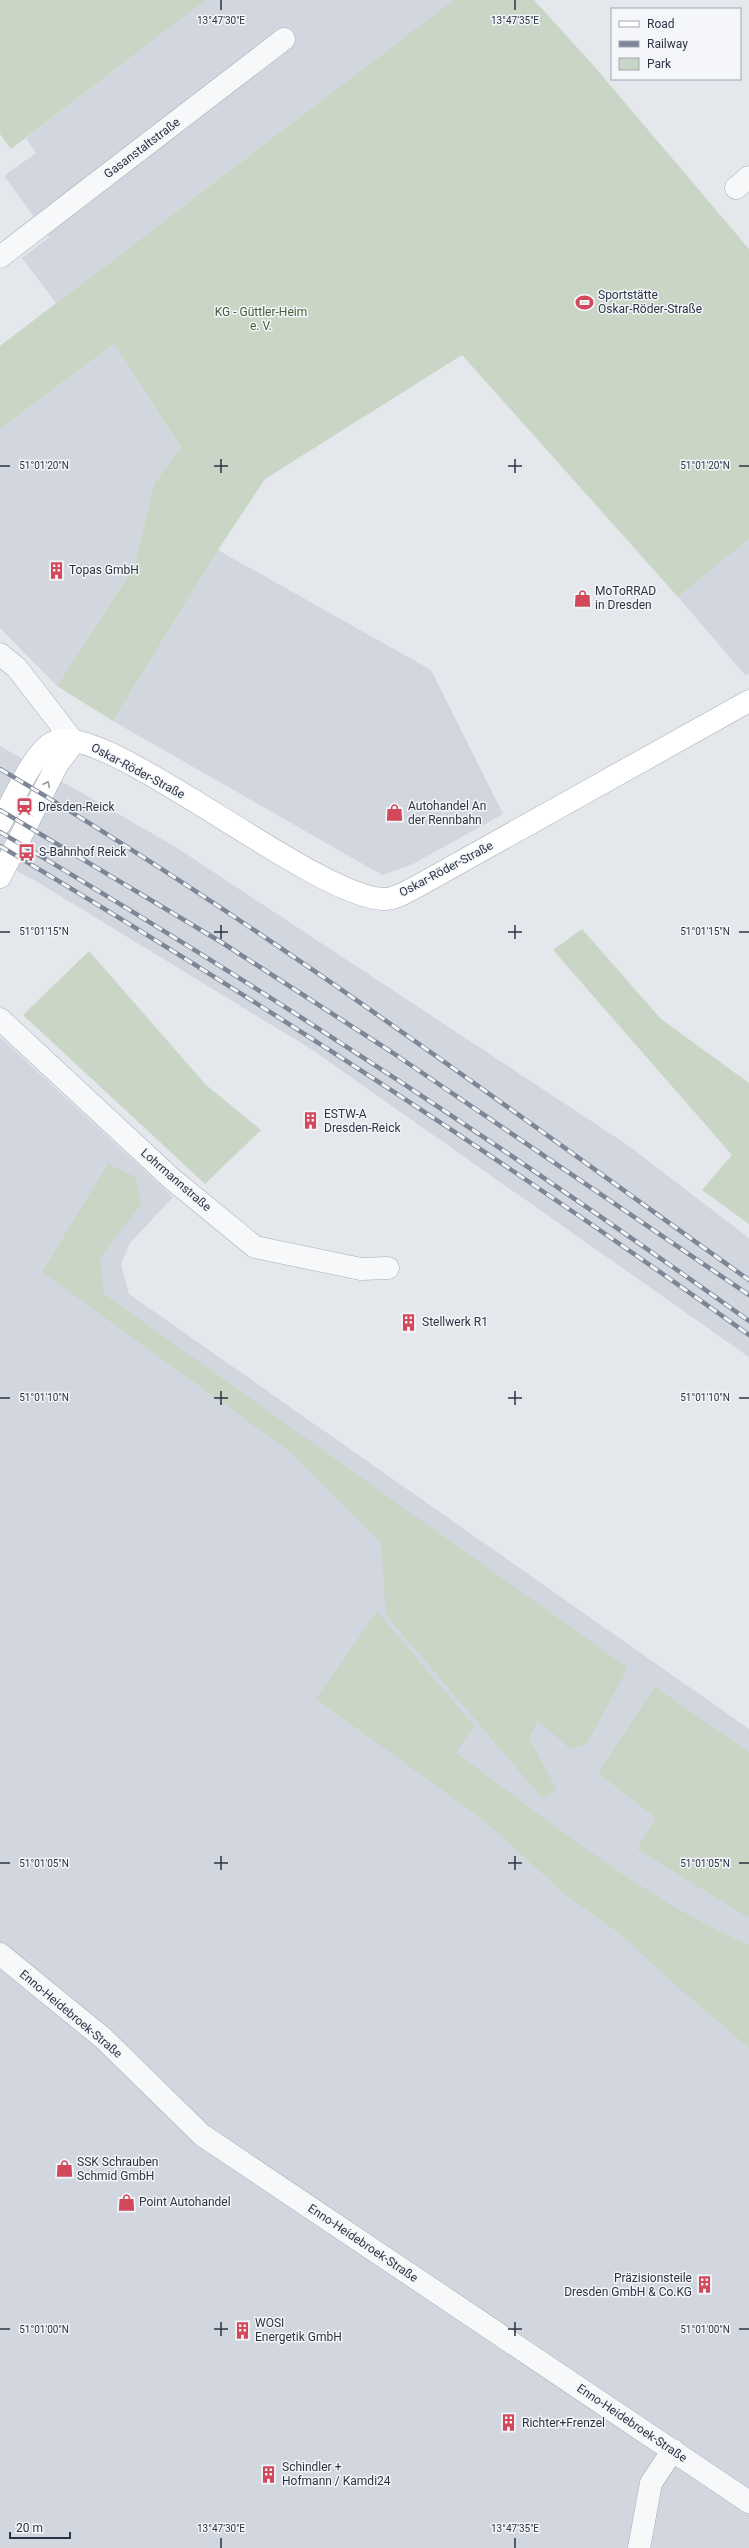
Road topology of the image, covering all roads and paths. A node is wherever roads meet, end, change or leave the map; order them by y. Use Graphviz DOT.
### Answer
graph roads {
  1 [pos="284,40"];
  2 [pos="0,257"];
  3 [pos="0,654"];
  4 [pos="749,701"];
  5 [pos="74,742"];
  6 [pos="0,824"];
  7 [pos="0,877"];
  8 [pos="0,1019"];
  9 [pos="388,1268"];
  10 [pos="0,1954"];
  11 [pos="673,2450"];
  12 [pos="749,2502"];
  13 [pos="639,2548"];
  1 -- 2 [label="street, Gasanstaltstraße"];
  3 -- 5 [label="street"];
  4 -- 5 [label="street, Oskar-Röder-Straße"];
  5 -- 6 [label="street"];
  7 -- 5 [label="street, one-way"];
  8 -- 9 [label="street, Lohrmannstraße"];
  10 -- 11 [label="street, Enno-Heidebroek-Straße"];
  11 -- 12 [label="street, Enno-Heidebroek-Straße"];
  11 -- 13 [label="street"];
}
